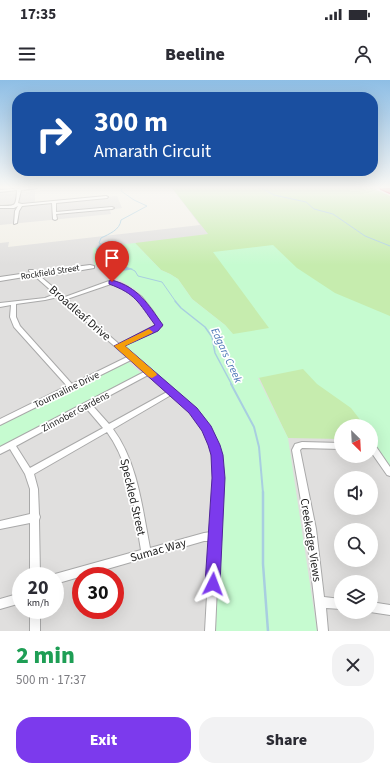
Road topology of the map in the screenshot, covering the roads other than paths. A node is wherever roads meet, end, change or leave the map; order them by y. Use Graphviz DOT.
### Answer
graph roads {
  1 [pos="54,213"];
  2 [pos="17,214"];
  3 [pos="55,219"];
  4 [pos="15,223"];
  5 [pos="71,269"];
  6 [pos="34,273"];
  7 [pos="0,278"];
  8 [pos="62,297"];
  9 [pos="14,303"];
  10 [pos="0,305"];
  11 [pos="119,346"];
  12 [pos="132,357"];
  13 [pos="149,372"];
  14 [pos="71,387"];
  15 [pos="172,392"];
  16 [pos="87,405"];
  17 [pos="0,422"];
  18 [pos="108,429"];
  19 [pos="11,445"];
  20 [pos="334,446"];
  21 [pos="0,451"];
  22 [pos="378,456"];
  23 [pos="29,473"];
  24 [pos="390,473"];
  25 [pos="36,517"];
  26 [pos="0,525"];
  27 [pos="215,536"];
  28 [pos="146,553"];
  29 [pos="35,567"];
  30 [pos="64,576"];
  31 [pos="12,601"];
  32 [pos="320,602"];
  33 [pos="334,603"];
  34 [pos="0,604"];
  35 [pos="378,609"];
  36 [pos="390,610"];
  37 [pos="35,619"];
  38 [pos="35,631"];
  39 [pos="210,631"];
  40 [pos="323,631"];
  1 -- 3 [label="street"];
  2 -- 4 [label="street"];
  5 -- 6 [label="street, Rockfield Street"];
  6 -- 7 [label="street, Rockfield Street"];
  6 -- 8 [label="street, Broadleaf Drive"];
  8 -- 9 [label="street"];
  8 -- 11 [label="street, Broadleaf Drive"];
  8 -- 11 [label="street"];
  9 -- 10 [label="street"];
  9 -- 14 [label="street"];
  11 -- 12 [label="street, Broadleaf Drive"];
  12 -- 13 [label="street, Broadleaf Drive"];
  12 -- 14 [label="street, Tourmaline Drive"];
  13 -- 15 [label="street, Broadleaf Drive"];
  13 -- 16 [label="street, Zinnober Gardens"];
  14 -- 17 [label="street, Tourmaline Drive"];
  15 -- 18 [label="street"];
  15 -- 27 [label="street, Broadleaf Drive"];
  16 -- 18 [label="street, Speckled Street"];
  16 -- 19 [label="street, Zinnober Gardens"];
  18 -- 23 [label="street"];
  18 -- 28 [label="street, Speckled Street"];
  19 -- 21 [label="street, Zinnober Gardens"];
  19 -- 23 [label="street"];
  20 -- 32 [label="street, Creekedge Views"];
  22 -- 24 [label="street"];
  23 -- 25 [label="street"];
  25 -- 26 [label="street"];
  25 -- 29 [label="street"];
  27 -- 28 [label="street, Sumac Way"];
  27 -- 39 [label="street, Broadleaf Drive"];
  28 -- 30 [label="street, Sumac Way"];
  31 -- 34 [label="street"];
  32 -- 33 [label="street"];
  32 -- 40 [label="street, Creekedge Views"];
  35 -- 36 [label="street"];
  37 -- 38 [label="street"];
}
